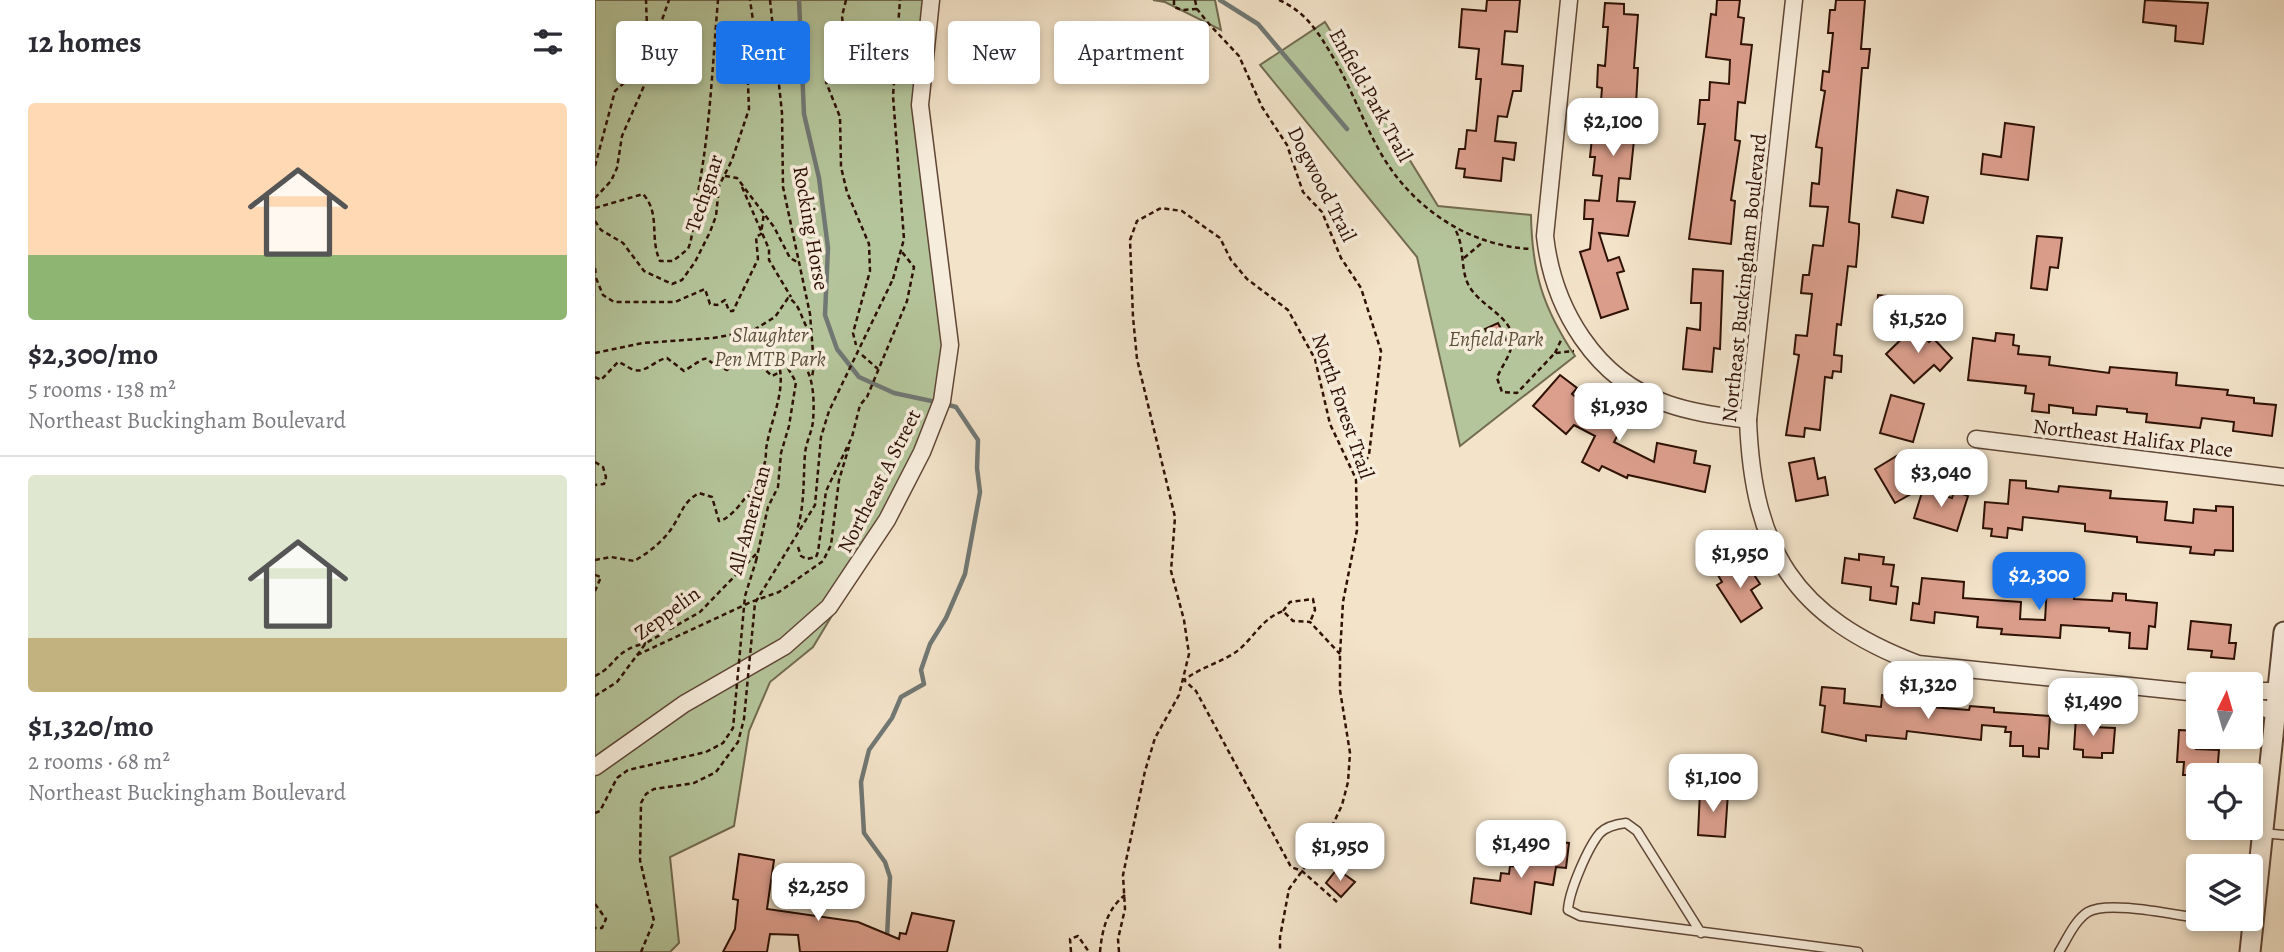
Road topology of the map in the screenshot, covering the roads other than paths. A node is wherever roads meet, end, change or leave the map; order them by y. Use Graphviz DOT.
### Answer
graph roads {
  1 [pos="930,0"];
  2 [pos="1569,0"];
  3 [pos="1794,0"];
  4 [pos="1748,420"];
  5 [pos="1976,439"];
  6 [pos="2284,477"];
  7 [pos="2284,632"];
  8 [pos="2263,691"];
  9 [pos="2278,691"];
  10 [pos="2186,693"];
  11 [pos="2263,708"];
  12 [pos="2276,711"];
  13 [pos="595,767"];
  14 [pos="2263,833"];
  15 [pos="2284,835"];
  16 [pos="2186,916"];
  17 [pos="2252,931"];
  18 [pos="1701,933"];
  19 [pos="1858,952"];
  20 [pos="2059,952"];
  21 [pos="2250,952"];
  1 -- 13 [label="street, Northeast A Street"];
  2 -- 4 [label="street"];
  3 -- 4 [label="street, Northeast Buckingham Boulevard"];
  4 -- 10 [label="street, Northeast Buckingham Boulevard"];
  5 -- 6 [label="street, Northeast Halifax Place"];
  7 -- 9 [label="street"];
  8 -- 9 [label="street"];
  9 -- 12 [label="street"];
  11 -- 12 [label="street"];
  12 -- 14 [label="street"];
  14 -- 15 [label="lane"];
  16 -- 20 [label="lane"];
  17 -- 21 [label="street"];
  18 -- 18 [label="lane"];
  18 -- 19 [label="lane"];
}
